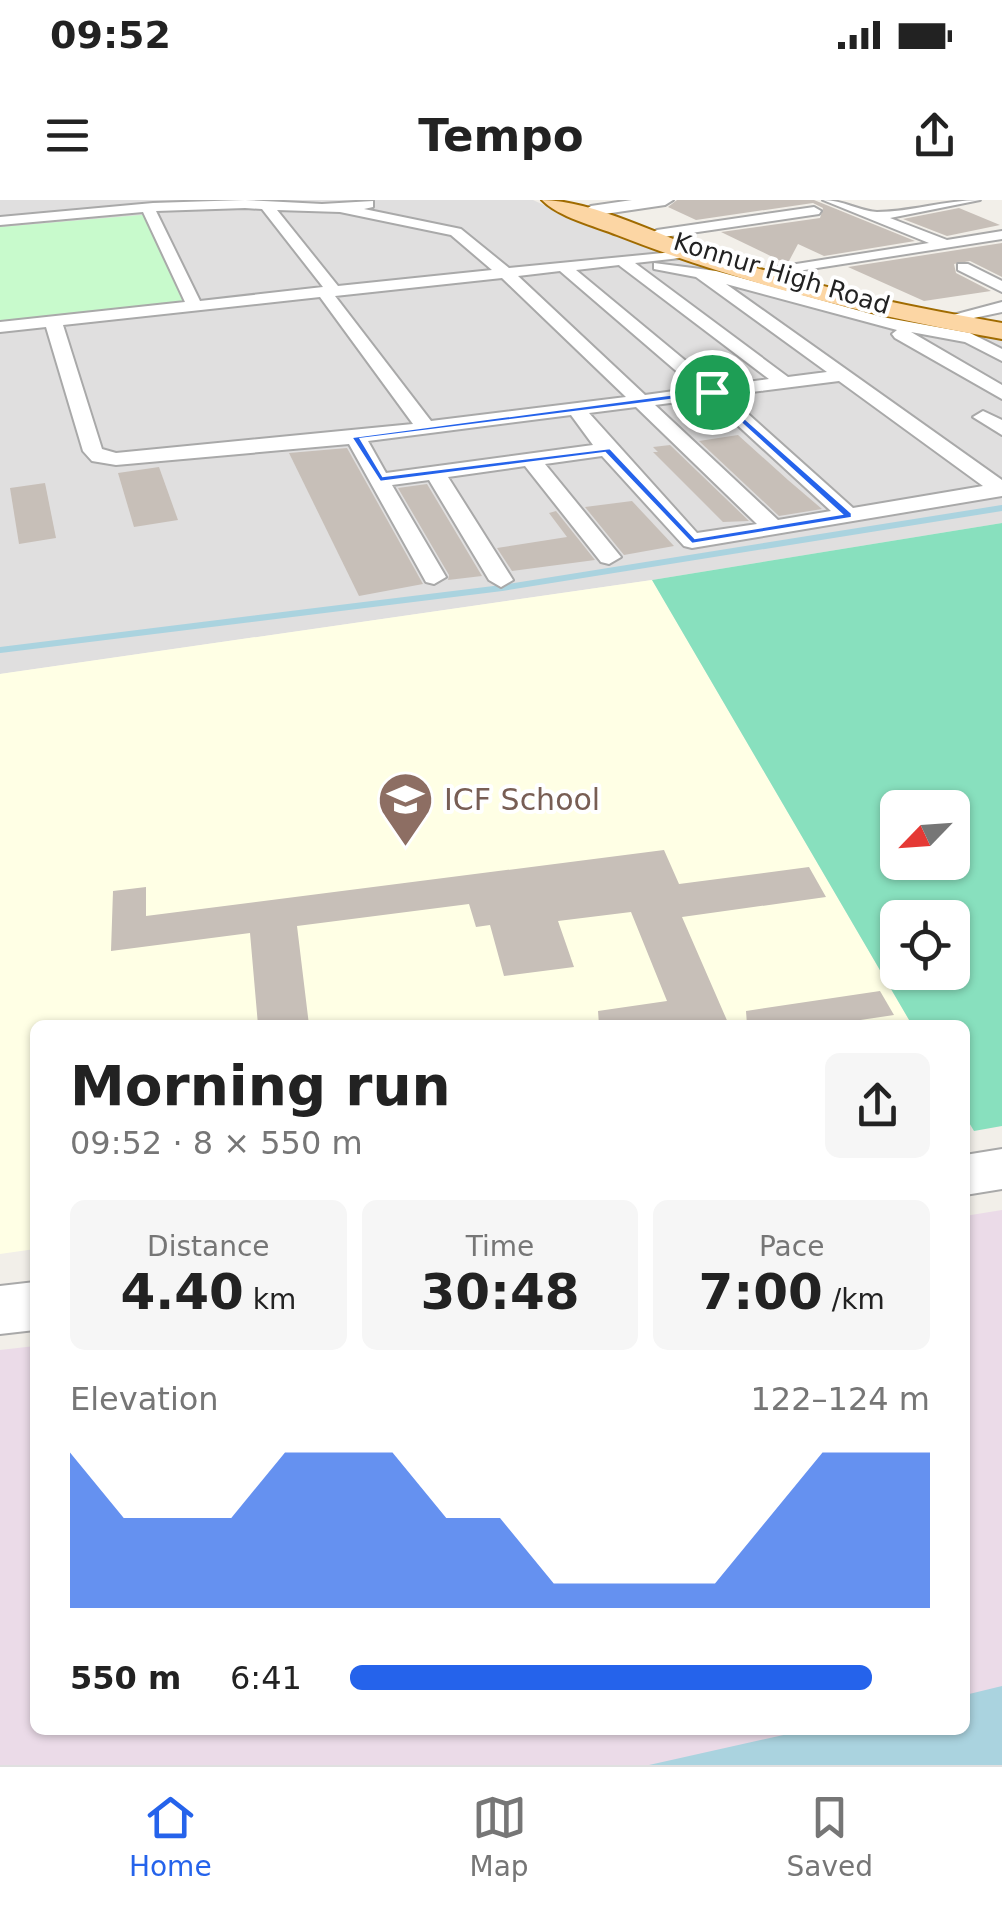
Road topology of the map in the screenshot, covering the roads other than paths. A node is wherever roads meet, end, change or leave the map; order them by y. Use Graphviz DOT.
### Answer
graph roads {
  1 [pos="386,200"];
  2 [pos="552,200"];
  3 [pos="567,200"];
  4 [pos="665,200"];
  5 [pos="830,200"];
  6 [pos="973,200"];
  7 [pos="242,202"];
  8 [pos="118,205"];
  9 [pos="266,205"];
  10 [pos="148,208"];
  11 [pos="345,209"];
  12 [pos="590,211"];
  13 [pos="814,211"];
  14 [pos="874,216"];
  15 [pos="0,221"];
  16 [pos="657,234"];
  17 [pos="1002,235"];
  18 [pos="946,244"];
  19 [pos="827,250"];
  20 [pos="845,258"];
  21 [pos="624,260"];
  22 [pos="695,263"];
  23 [pos="564,267"];
  24 [pos="963,267"];
  25 [pos="506,273"];
  26 [pos="772,273"];
  27 [pos="1002,287"];
  28 [pos="329,291"];
  29 [pos="195,306"];
  30 [pos="1002,307"];
  31 [pos="882,316"];
  32 [pos="950,318"];
  33 [pos="53,321"];
  34 [pos="0,326"];
  35 [pos="1002,328"];
  36 [pos="1002,356"];
  37 [pos="844,375"];
  38 [pos="784,382"];
  39 [pos="997,385"];
  40 [pos="712,392"];
  41 [pos="640,401"];
  42 [pos="576,409"];
  43 [pos="983,417"];
  44 [pos="425,428"];
  45 [pos="1002,430"];
  46 [pos="356,437"];
  47 [pos="607,450"];
  48 [pos="532,461"];
  49 [pos="435,473"];
  50 [pos="380,480"];
  51 [pos="1002,490"];
  52 [pos="849,516"];
  53 [pos="774,528"];
  54 [pos="609,557"];
  55 [pos="434,577"];
  56 [pos="500,580"];
  57 [pos="1002,1168"];
  58 [pos="970,1174"];
  59 [pos="30,1307"];
  60 [pos="0,1310"];
  1 -- 11 [label="street"];
  2 -- 22 [label="main road"];
  3 -- 12 [label="main road, Konnur High Road"];
  4 -- 12 [label="street"];
  5 -- 14 [label="street"];
  6 -- 14 [label="street"];
  7 -- 9 [label="street"];
  7 -- 10 [label="street"];
  8 -- 10 [label="street"];
  8 -- 15 [label="street"];
  9 -- 11 [label="street"];
  9 -- 28 [label="street"];
  10 -- 29 [label="street"];
  11 -- 25 [label="street"];
  12 -- 16 [label="main road, Konnur High Road"];
  13 -- 16 [label="street"];
  14 -- 18 [label="street"];
  16 -- 26 [label="main road, Konnur High Road"];
  17 -- 18 [label="street"];
  18 -- 20 [label="street"];
  19 -- 20 [label="street"];
  20 -- 26 [label="street"];
  21 -- 22 [label="street"];
  21 -- 23 [label="street"];
  21 -- 38 [label="street"];
  22 -- 31 [label="main road"];
  22 -- 37 [label="street"];
  23 -- 25 [label="street"];
  23 -- 40 [label="street"];
  24 -- 27 [label="street"];
  25 -- 28 [label="street"];
  25 -- 41 [label="street"];
  26 -- 32 [label="main road, Konnur High Road"];
  28 -- 29 [label="street"];
  28 -- 44 [label="street"];
  29 -- 33 [label="street"];
  30 -- 32 [label="street"];
  31 -- 35 [label="main road"];
  31 -- 36 [label="street"];
  31 -- 39 [label="street"];
  32 -- 35 [label="main road, Konnur High Road"];
  33 -- 34 [label="street"];
  33 -- 46 [label="street"];
  37 -- 38 [label="street"];
  37 -- 51 [label="street"];
  38 -- 40 [label="street"];
  40 -- 41 [label="street"];
  40 -- 52 [label="street"];
  41 -- 42 [label="street"];
  41 -- 53 [label="street"];
  42 -- 44 [label="street"];
  42 -- 47 [label="street"];
  43 -- 45 [label="street"];
  44 -- 46 [label="street"];
  46 -- 50 [label="street"];
  47 -- 48 [label="street"];
  47 -- 53 [label="street"];
  48 -- 49 [label="street"];
  48 -- 54 [label="street"];
  49 -- 50 [label="street"];
  49 -- 56 [label="street"];
  50 -- 55 [label="street"];
  51 -- 52 [label="street"];
  52 -- 53 [label="street"];
  57 -- 58 [label="street"];
  59 -- 60 [label="street"];
}
